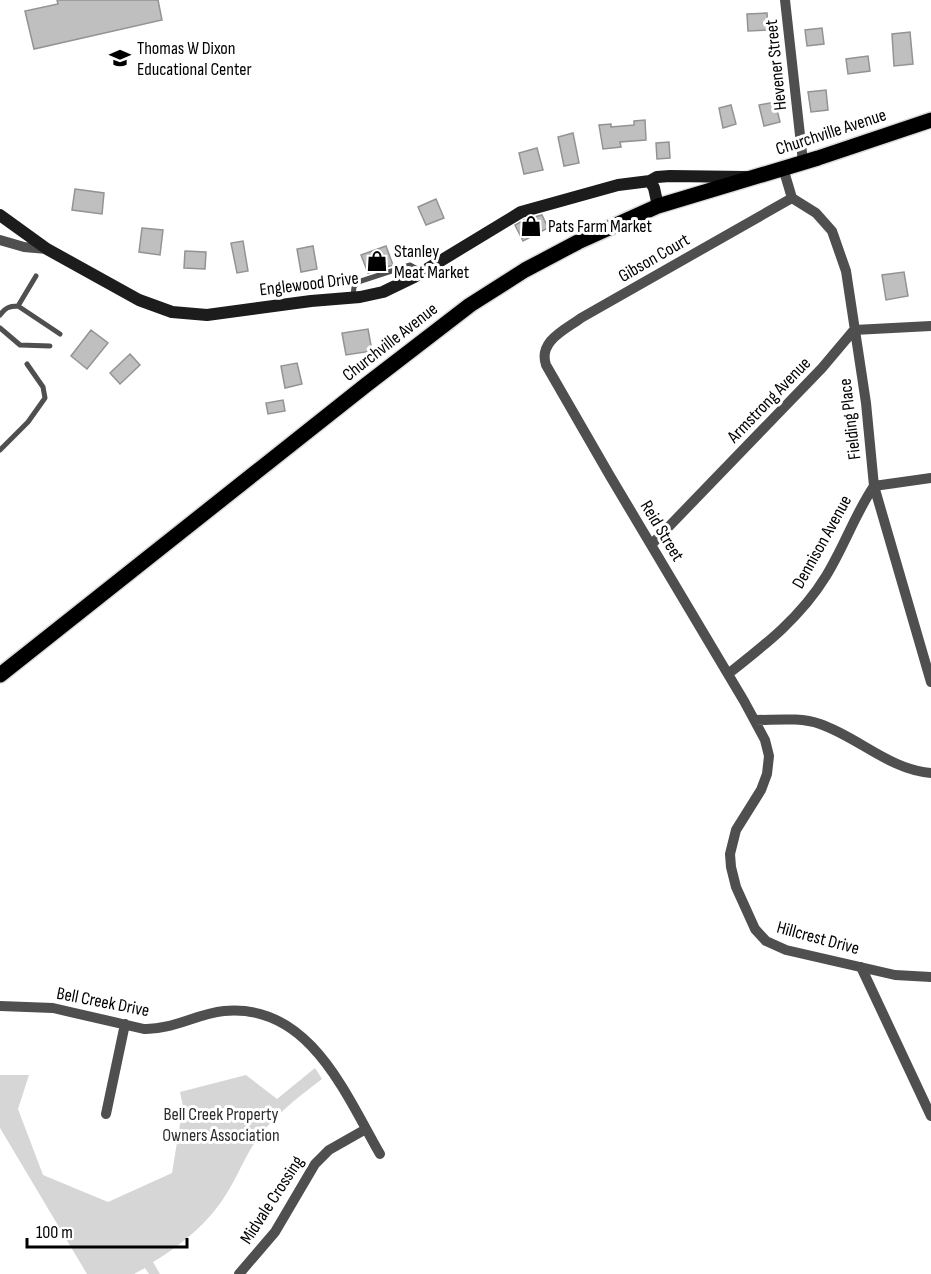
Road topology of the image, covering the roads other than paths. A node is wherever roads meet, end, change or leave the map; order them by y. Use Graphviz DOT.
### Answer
graph roads {
  1 [pos="785,0"];
  2 [pos="931,120"];
  3 [pos="803,162"];
  4 [pos="783,168"];
  5 [pos="750,177"];
  6 [pos="650,182"];
  7 [pos="792,198"];
  8 [pos="658,206"];
  9 [pos="0,215"];
  10 [pos="0,240"];
  11 [pos="47,249"];
  12 [pos="36,276"];
  13 [pos="18,306"];
  14 [pos="0,315"];
  15 [pos="931,326"];
  16 [pos="0,328"];
  17 [pos="854,330"];
  18 [pos="60,334"];
  19 [pos="50,346"];
  20 [pos="544,358"];
  21 [pos="27,364"];
  22 [pos="0,450"];
  23 [pos="931,478"];
  24 [pos="874,486"];
  25 [pos="651,545"];
  26 [pos="728,674"];
  27 [pos="0,675"];
  28 [pos="931,682"];
  29 [pos="755,720"];
  30 [pos="931,773"];
  31 [pos="861,967"];
  32 [pos="931,977"];
  33 [pos="0,1006"];
  34 [pos="125,1024"];
  35 [pos="106,1114"];
  36 [pos="931,1116"];
  37 [pos="366,1129"];
  38 [pos="380,1154"];
  39 [pos="239,1274"];
  1 -- 3 [label="street, Hevener Street"];
  2 -- 3 [label="main road, Churchville Avenue"];
  3 -- 4 [label="main road, Churchville Avenue"];
  4 -- 5 [label="main road, Churchville Avenue"];
  4 -- 7 [label="street"];
  5 -- 6 [label="street, Englewood Drive"];
  5 -- 8 [label="main road, Churchville Avenue"];
  6 -- 8 [label="street"];
  6 -- 11 [label="street, Englewood Drive"];
  7 -- 17 [label="street, Fielding Place"];
  7 -- 20 [label="street, Gibson Court"];
  8 -- 27 [label="main road, Churchville Avenue"];
  9 -- 11 [label="street"];
  10 -- 11 [label="street, Englewood Drive"];
  12 -- 13 [label="lane"];
  13 -- 14 [label="lane"];
  13 -- 18 [label="lane"];
  15 -- 17 [label="street"];
  16 -- 19 [label="lane"];
  17 -- 24 [label="street, Fielding Place"];
  17 -- 25 [label="street, Armstrong Avenue"];
  20 -- 25 [label="street, Reid Street"];
  21 -- 22 [label="lane"];
  23 -- 24 [label="street, Dennison Avenue"];
  24 -- 26 [label="street, Dennison Avenue"];
  24 -- 28 [label="street, Fielding Place"];
  25 -- 26 [label="street, Reid Street"];
  26 -- 29 [label="street, Reid Street"];
  29 -- 30 [label="street"];
  29 -- 31 [label="street, Hillcrest Drive"];
  31 -- 32 [label="street, Hillcrest Drive"];
  31 -- 36 [label="street"];
  33 -- 34 [label="street, Bell Creek Drive"];
  34 -- 35 [label="street"];
  34 -- 37 [label="street, Bell Creek Drive"];
  37 -- 38 [label="street, Bell Creek Drive"];
  37 -- 39 [label="street, Midvale Crossing"];
}
